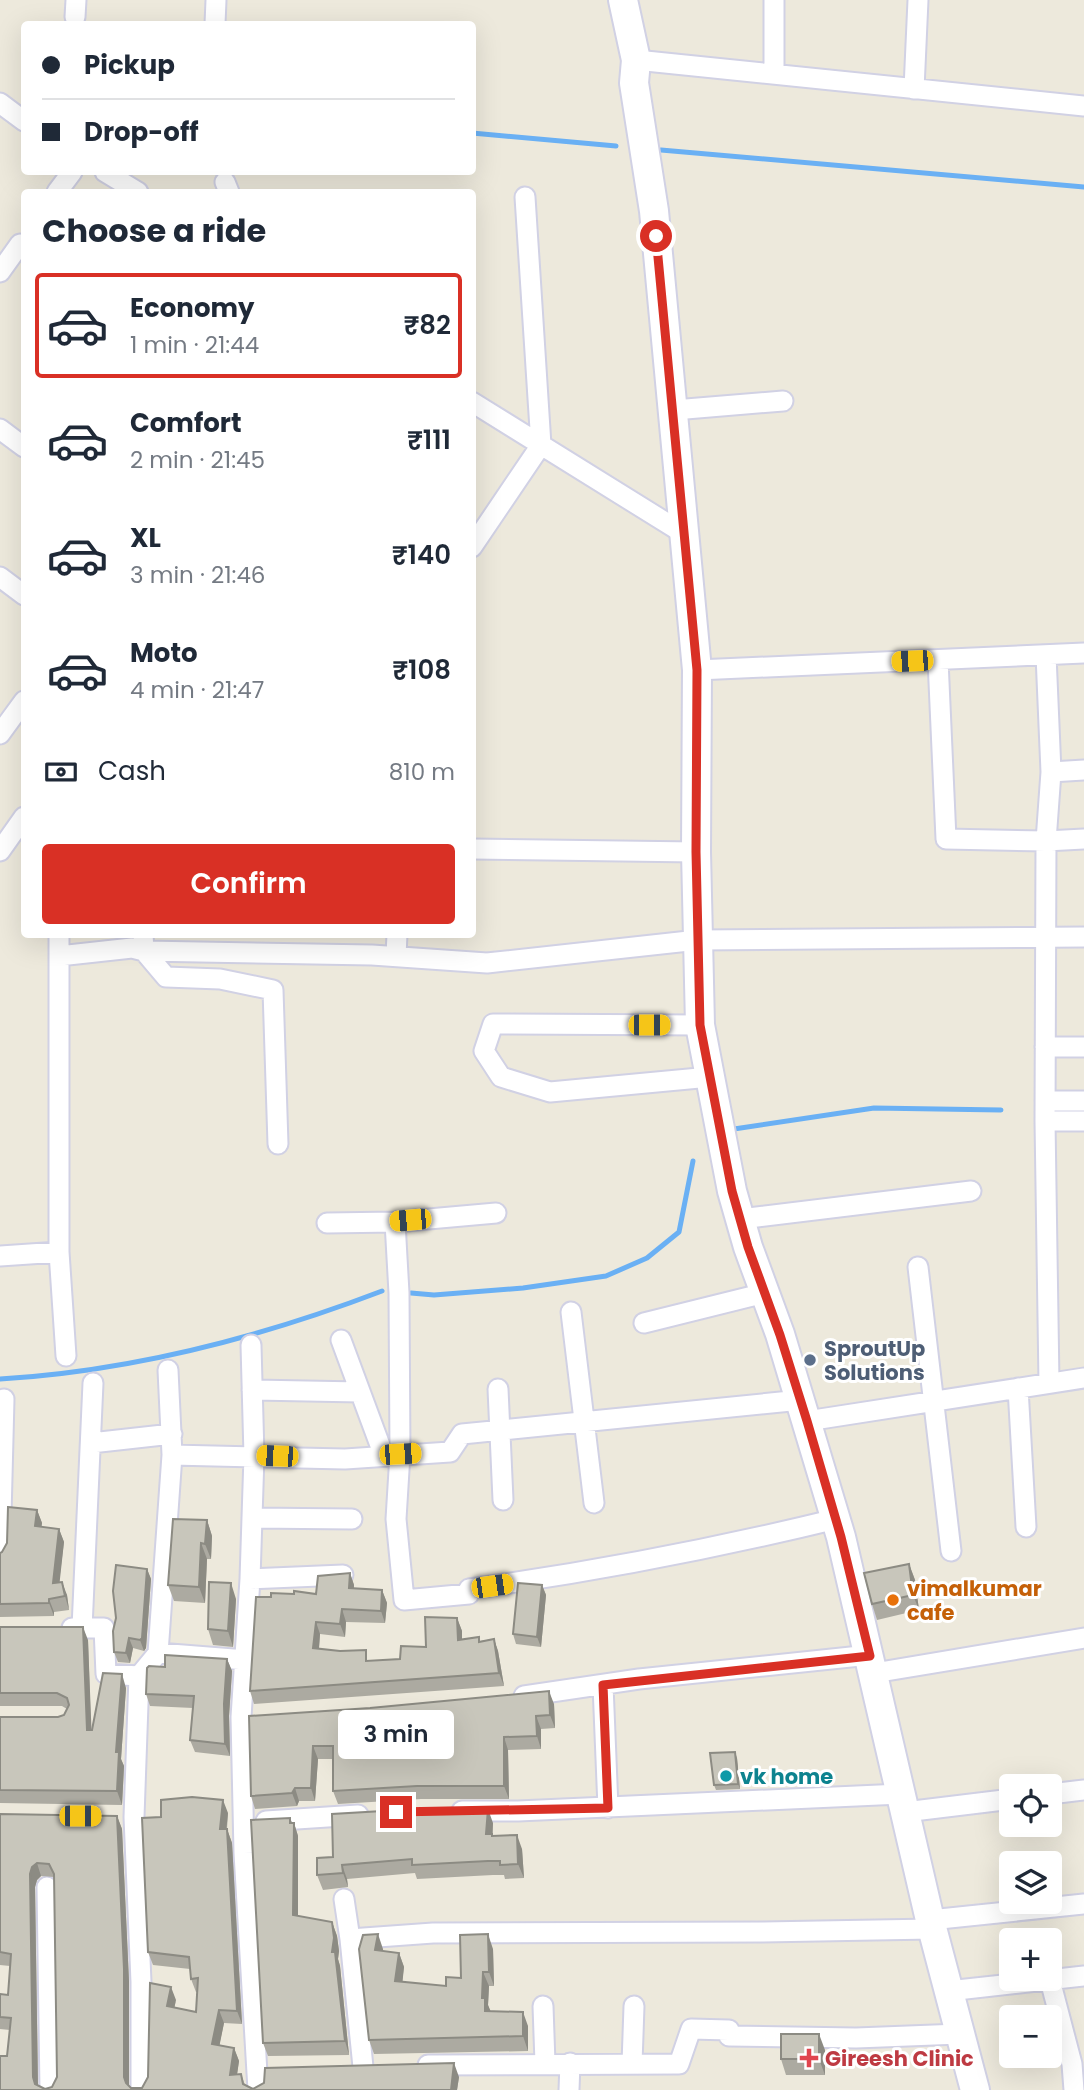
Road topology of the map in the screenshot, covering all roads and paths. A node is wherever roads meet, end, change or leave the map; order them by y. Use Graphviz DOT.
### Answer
graph roads {
  1 [pos="216,0"];
  2 [pos="623,0"];
  3 [pos="774,0"];
  4 [pos="918,0"];
  5 [pos="215,21"];
  6 [pos="636,60"];
  7 [pos="774,74"];
  8 [pos="914,89"];
  9 [pos="0,103"];
  10 [pos="1084,106"];
  11 [pos="21,119"];
  12 [pos="110,175"];
  13 [pos="133,189"];
  14 [pos="525,197"];
  15 [pos="21,246"];
  16 [pos="0,272"];
  17 [pos="783,401"];
  18 [pos="476,404"];
  19 [pos="674,410"];
  20 [pos="0,429"];
  21 [pos="21,445"];
  22 [pos="541,445"];
  23 [pos="686,535"];
  24 [pos="476,541"];
  25 [pos="0,577"];
  26 [pos="21,593"];
  27 [pos="1084,653"];
  28 [pos="1046,655"];
  29 [pos="938,660"];
  30 [pos="697,670"];
  31 [pos="21,705"];
  32 [pos="0,734"];
  33 [pos="1084,770"];
  34 [pos="1051,772"];
  35 [pos="21,821"];
  36 [pos="1084,839"];
  37 [pos="1046,841"];
  38 [pos="476,849"];
  39 [pos="0,851"];
  40 [pos="696,852"];
  41 [pos="1084,937"];
  42 [pos="59,938"];
  43 [pos="397,938"];
  44 [pos="1045,938"];
  45 [pos="698,940"];
  46 [pos="143,943"];
  47 [pos="59,956"];
  48 [pos="396,957"];
  49 [pos="700,1025"];
  50 [pos="1045,1047"];
  51 [pos="1084,1047"];
  52 [pos="710,1077"];
  53 [pos="1084,1101"];
  54 [pos="1045,1111"];
  55 [pos="1084,1121"];
  56 [pos="278,1144"];
  57 [pos="971,1191"];
  58 [pos="496,1213"];
  59 [pos="740,1219"];
  60 [pos="395,1222"];
  61 [pos="327,1223"];
  62 [pos="59,1252"];
  63 [pos="0,1256"];
  64 [pos="918,1267"];
  65 [pos="765,1293"];
  66 [pos="571,1312"];
  67 [pos="644,1323"];
  68 [pos="341,1340"];
  69 [pos="251,1345"];
  70 [pos="66,1356"];
  71 [pos="168,1370"];
  72 [pos="1084,1378"];
  73 [pos="93,1382"];
  74 [pos="1049,1383"];
  75 [pos="1018,1388"];
  76 [pos="498,1389"];
  77 [pos="252,1390"];
  78 [pos="360,1392"];
  79 [pos="5,1399"];
  80 [pos="933,1401"];
  81 [pos="804,1410"];
  82 [pos="584,1422"];
  83 [pos="500,1430"];
  84 [pos="172,1434"];
  85 [pos="91,1443"];
  86 [pos="172,1455"];
  87 [pos="392,1455"];
  88 [pos="254,1456"];
  89 [pos="503,1500"];
  90 [pos="594,1503"];
  91 [pos="253,1518"];
  92 [pos="352,1519"];
  93 [pos="835,1519"];
  94 [pos="1027,1527"];
  95 [pos="951,1551"];
  96 [pos="0,1555"];
  97 [pos="348,1575"];
  98 [pos="250,1579"];
  99 [pos="55,1628"];
  100 [pos="82,1628"];
  101 [pos="1084,1638"];
  102 [pos="158,1653"];
  103 [pos="246,1660"];
  104 [pos="872,1664"];
  105 [pos="139,1676"];
  106 [pos="603,1685"];
  107 [pos="511,1697"];
  108 [pos="1084,1790"];
  109 [pos="1062,1793"];
  110 [pos="999,1799"];
  111 [pos="903,1803"];
  112 [pos="608,1808"];
  113 [pos="449,1811"];
  114 [pos="381,1813"];
  115 [pos="243,1822"];
  116 [pos="47,1887"];
  117 [pos="344,1899"];
  118 [pos="1084,1904"];
  119 [pos="931,1925"];
  120 [pos="350,1938"];
  121 [pos="1084,1976"];
  122 [pos="1062,1979"];
  123 [pos="999,1985"];
  124 [pos="948,1990"];
  125 [pos="1053,1991"];
  126 [pos="543,2006"];
  127 [pos="634,2006"];
  128 [pos="960,2034"];
  129 [pos="545,2063"];
  130 [pos="569,2063"];
  131 [pos="632,2064"];
  132 [pos="415,2066"];
  133 [pos="363,2067"];
  134 [pos="50,2090"];
  135 [pos="141,2090"];
  136 [pos="258,2090"];
  137 [pos="569,2090"];
  138 [pos="975,2090"];
  139 [pos="1074,2090"];
  1 -- 5 [label="street"];
  2 -- 6 [label="main road"];
  3 -- 7 [label="street"];
  4 -- 8 [label="street"];
  6 -- 7 [label="street"];
  6 -- 19 [label="main road"];
  7 -- 8 [label="street"];
  8 -- 10 [label="street"];
  9 -- 11 [label="street"];
  12 -- 13 [label="street"];
  14 -- 22 [label="street"];
  15 -- 16 [label="street"];
  17 -- 19 [label="street"];
  18 -- 22 [label="street"];
  19 -- 23 [label="main road"];
  20 -- 21 [label="street"];
  22 -- 23 [label="street"];
  22 -- 24 [label="street"];
  23 -- 30 [label="main road"];
  25 -- 26 [label="street"];
  27 -- 28 [label="street"];
  28 -- 29 [label="street"];
  28 -- 34 [label="street"];
  29 -- 30 [label="street"];
  29 -- 37 [label="street"];
  30 -- 40 [label="main road"];
  31 -- 32 [label="street"];
  33 -- 34 [label="street"];
  34 -- 37 [label="street"];
  35 -- 39 [label="street"];
  36 -- 37 [label="street"];
  37 -- 44 [label="street"];
  38 -- 40 [label="street"];
  40 -- 45 [label="main road"];
  41 -- 44 [label="street"];
  42 -- 47 [label="street"];
  43 -- 48 [label="street"];
  44 -- 45 [label="street"];
  44 -- 50 [label="street"];
  45 -- 48 [label="street"];
  45 -- 49 [label="main road"];
  46 -- 47 [label="street"];
  46 -- 48 [label="street"];
  46 -- 56 [label="street"];
  47 -- 62 [label="street"];
  49 -- 52 [label="main road"];
  49 -- 52 [label="street"];
  50 -- 51 [label="street"];
  50 -- 54 [label="street"];
  52 -- 59 [label="main road"];
  53 -- 54 [label="street"];
  54 -- 55 [label="street"];
  54 -- 74 [label="street"];
  57 -- 59 [label="street"];
  58 -- 60 [label="street"];
  59 -- 65 [label="main road"];
  60 -- 61 [label="street"];
  60 -- 87 [label="street"];
  62 -- 63 [label="street"];
  62 -- 70 [label="street"];
  64 -- 80 [label="street"];
  65 -- 67 [label="street"];
  65 -- 81 [label="main road"];
  66 -- 82 [label="street"];
  68 -- 78 [label="street"];
  69 -- 77 [label="street"];
  71 -- 84 [label="street"];
  72 -- 74 [label="street"];
  73 -- 85 [label="street"];
  74 -- 75 [label="street"];
  75 -- 80 [label="street"];
  75 -- 94 [label="street"];
  76 -- 83 [label="street"];
  77 -- 78 [label="street"];
  77 -- 88 [label="street"];
  78 -- 87 [label="street"];
  79 -- 96 [label="street"];
  80 -- 81 [label="street"];
  80 -- 95 [label="street"];
  81 -- 82 [label="street"];
  81 -- 93 [label="main road"];
  82 -- 83 [label="street"];
  82 -- 90 [label="street"];
  83 -- 87 [label="street"];
  83 -- 89 [label="street"];
  84 -- 85 [label="street"];
  84 -- 86 [label="street"];
  85 -- 100 [label="street"];
  86 -- 88 [label="street"];
  86 -- 102 [label="street"];
  87 -- 88 [label="street"];
  87 -- 93 [label="street"];
  88 -- 91 [label="street"];
  91 -- 92 [label="street"];
  91 -- 98 [label="street"];
  93 -- 104 [label="main road"];
  97 -- 98 [label="street"];
  98 -- 103 [label="street"];
  99 -- 100 [label="street"];
  100 -- 105 [label="street"];
  101 -- 104 [label="street"];
  102 -- 103 [label="street"];
  102 -- 105 [label="street"];
  103 -- 115 [label="street"];
  104 -- 106 [label="street"];
  104 -- 111 [label="main road"];
  105 -- 135 [label="street"];
  106 -- 107 [label="street"];
  106 -- 112 [label="street"];
  108 -- 109 [label="street"];
  110 -- 111 [label="street"];
  111 -- 112 [label="street"];
  111 -- 119 [label="main road"];
  112 -- 113 [label="street"];
  114 -- 115 [label="street"];
  115 -- 136 [label="street"];
  116 -- 134 [label="street"];
  117 -- 120 [label="street"];
  118 -- 119 [label="street"];
  119 -- 120 [label="street"];
  119 -- 124 [label="main road"];
  120 -- 133 [label="street"];
  121 -- 122 [label="street"];
  123 -- 124 [label="street"];
  124 -- 128 [label="main road"];
  125 -- 139 [label="street"];
  126 -- 129 [label="street"];
  127 -- 131 [label="street"];
  128 -- 131 [label="street"];
  128 -- 138 [label="main road"];
  129 -- 130 [label="street"];
  129 -- 132 [label="street"];
  130 -- 131 [label="street"];
  130 -- 137 [label="street"];
}
